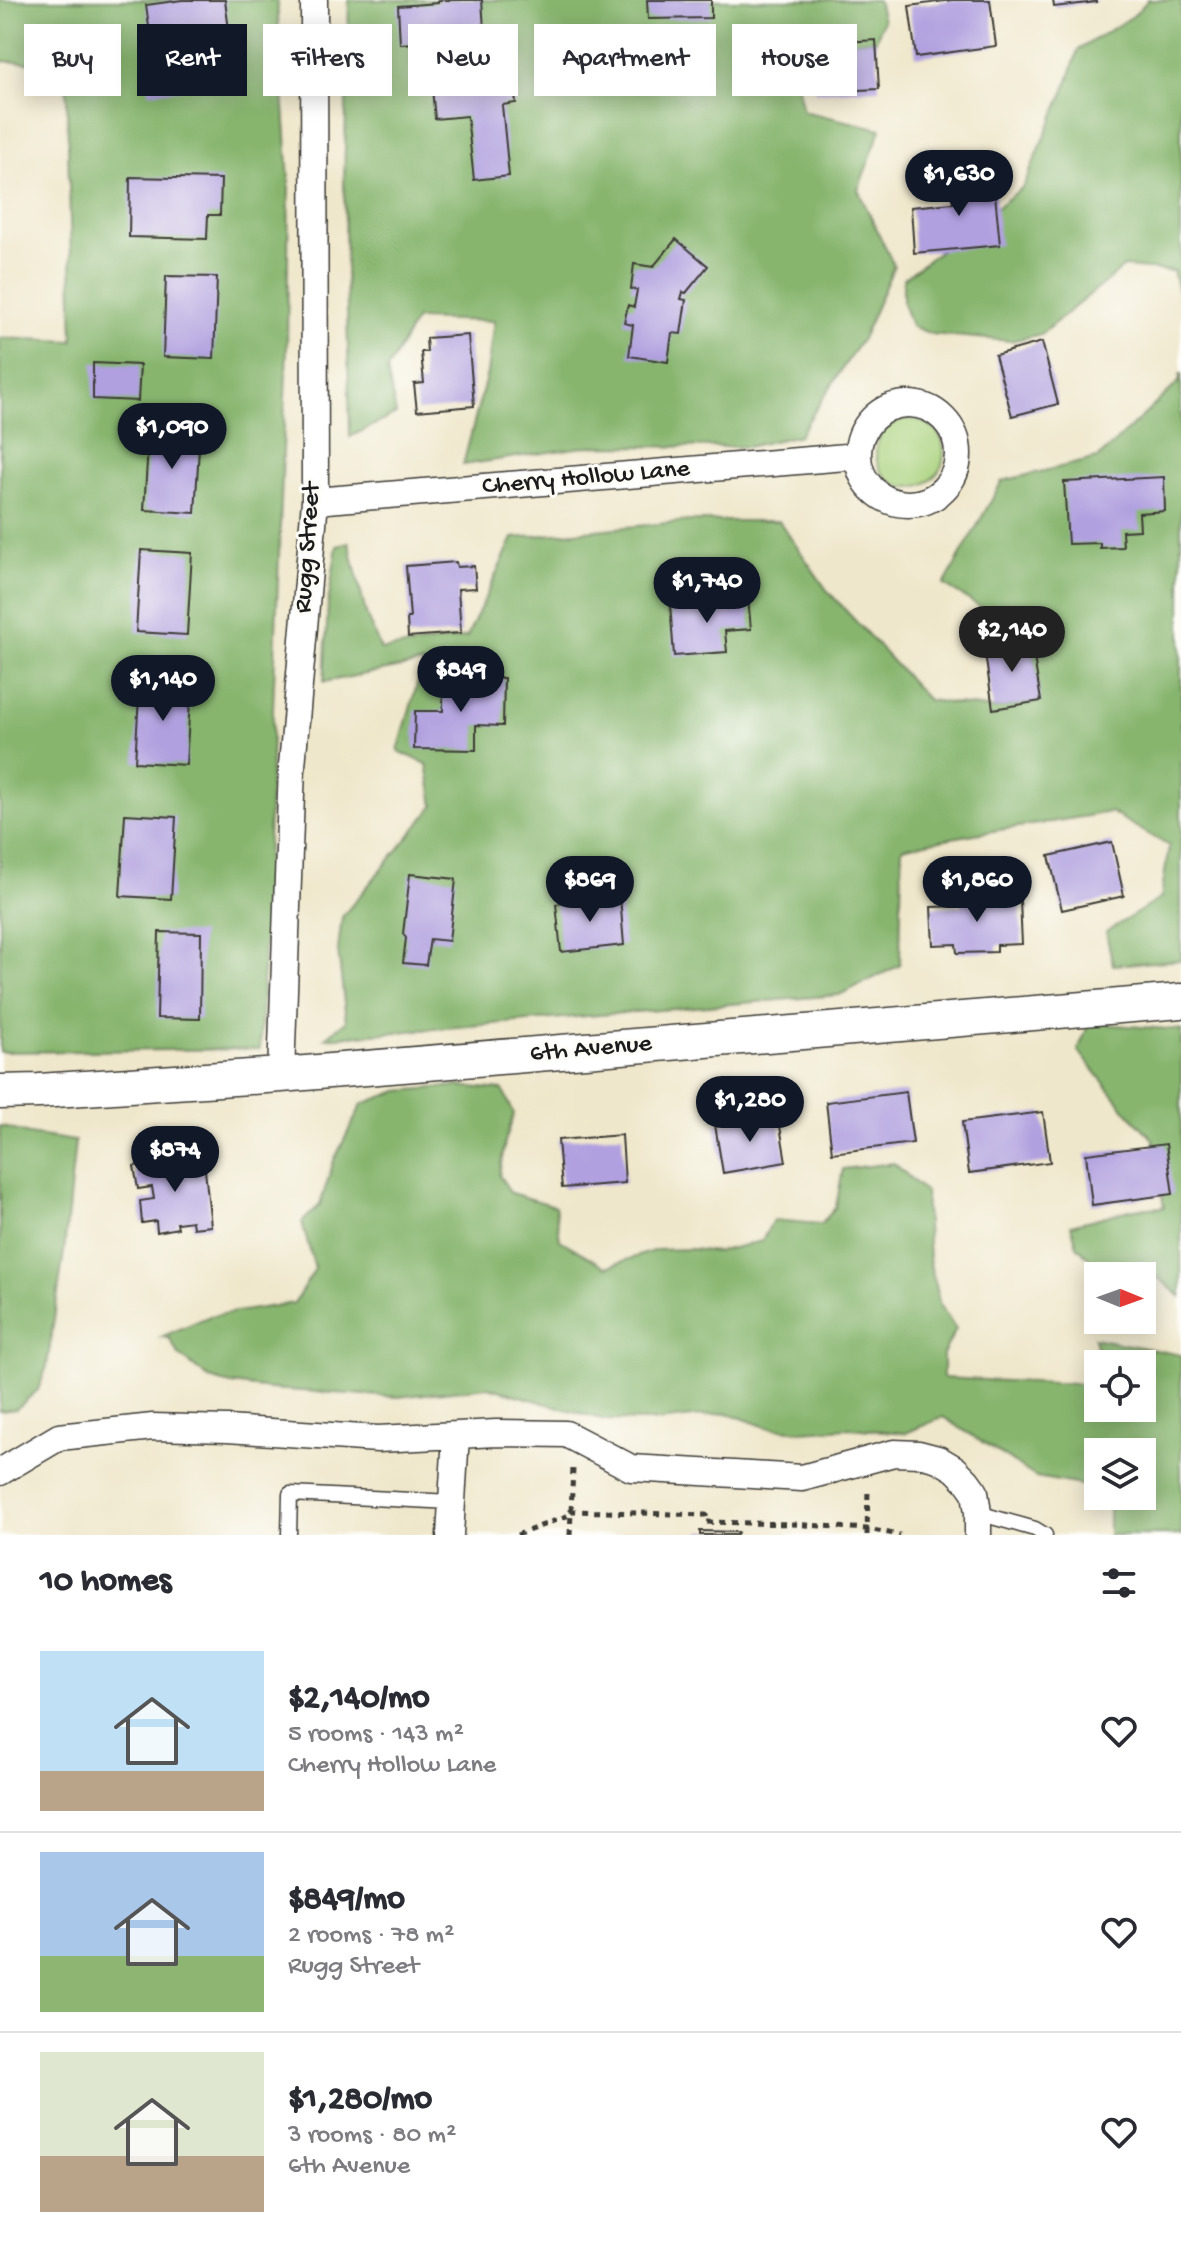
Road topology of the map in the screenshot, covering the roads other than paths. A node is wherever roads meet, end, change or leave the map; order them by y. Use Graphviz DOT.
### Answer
graph roads {
  1 [pos="313,10"];
  2 [pos="858,456"];
  3 [pos="315,501"];
  4 [pos="1181,1001"];
  5 [pos="281,1075"];
  6 [pos="0,1092"];
  7 [pos="456,1435"];
  8 [pos="0,1472"];
  9 [pos="452,1502"];
  10 [pos="978,1524"];
  11 [pos="289,1535"];
  12 [pos="450,1535"];
  13 [pos="1045,1535"];
  1 -- 3 [label="street, Rugg Street"];
  2 -- 3 [label="street, Cherry Hollow Lane"];
  3 -- 5 [label="street, Rugg Street"];
  4 -- 5 [label="street, 6th Avenue"];
  5 -- 6 [label="street, 6th Avenue"];
  7 -- 8 [label="street"];
  7 -- 9 [label="street"];
  7 -- 10 [label="street"];
  9 -- 11 [label="lane"];
  9 -- 12 [label="street"];
  10 -- 13 [label="lane"];
}
